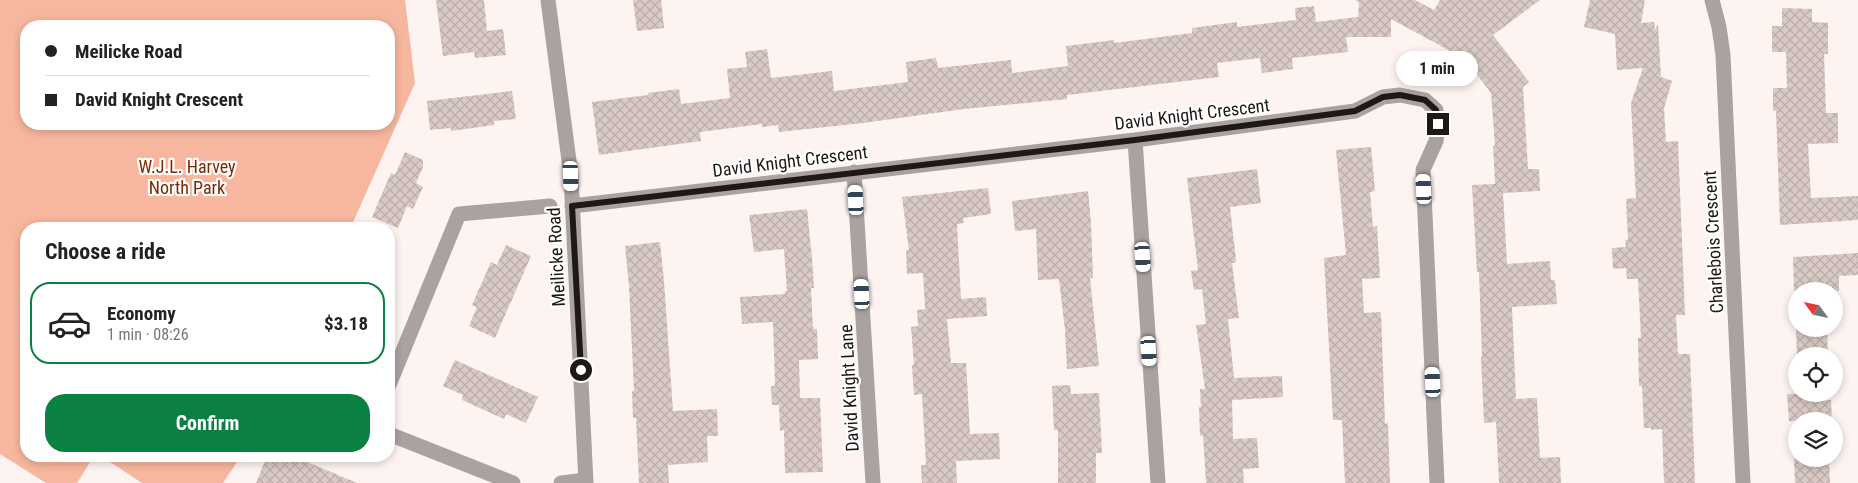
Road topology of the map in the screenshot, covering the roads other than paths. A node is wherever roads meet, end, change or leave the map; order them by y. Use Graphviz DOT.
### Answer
graph roads {
  1 [pos="548,0"];
  2 [pos="1712,0"];
  3 [pos="1135,140"];
  4 [pos="854,172"];
  5 [pos="550,206"];
  6 [pos="572,206"];
  7 [pos="395,370"];
  8 [pos="395,436"];
  9 [pos="586,482"];
  10 [pos="513,483"];
  11 [pos="561,483"];
  12 [pos="873,483"];
  13 [pos="1158,483"];
  14 [pos="1437,483"];
  15 [pos="1743,483"];
  1 -- 6 [label="street, Meilicke Road"];
  2 -- 15 [label="street, Charlebois Crescent"];
  3 -- 4 [label="street, David Knight Crescent"];
  3 -- 13 [label="street"];
  3 -- 14 [label="street, David Knight Crescent"];
  4 -- 6 [label="street, David Knight Crescent"];
  4 -- 12 [label="street, David Knight Lane"];
  5 -- 7 [label="street"];
  6 -- 9 [label="street, Meilicke Road"];
  8 -- 10 [label="street"];
  9 -- 11 [label="street"];
}
